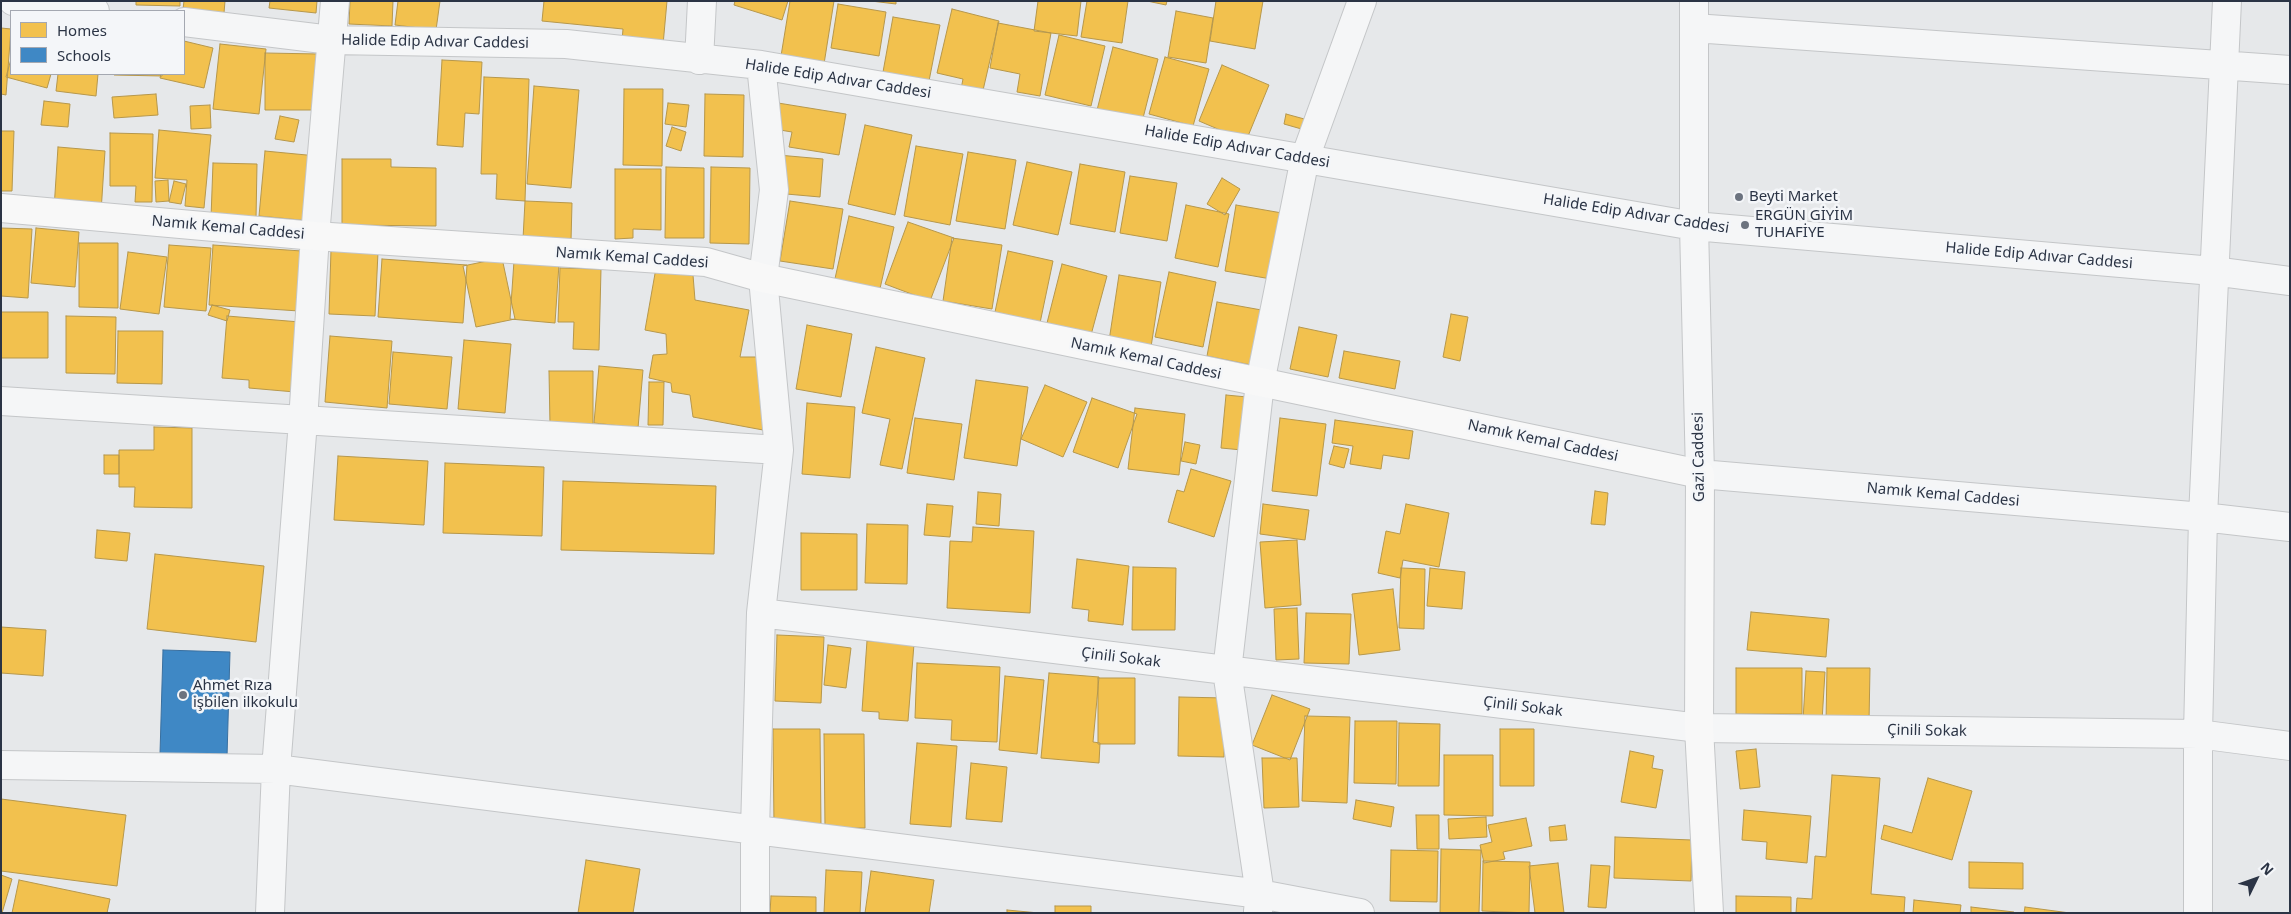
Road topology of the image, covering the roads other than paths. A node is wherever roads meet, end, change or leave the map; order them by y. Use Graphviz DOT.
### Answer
graph roads {
  1 [pos="12,1"];
  2 [pos="335,1"];
  3 [pos="702,1"];
  4 [pos="1362,1"];
  5 [pos="1694,1"];
  6 [pos="2227,1"];
  7 [pos="87,10"];
  8 [pos="185,22"];
  9 [pos="1694,28"];
  10 [pos="331,40"];
  11 [pos="699,60"];
  12 [pos="761,65"];
  13 [pos="2224,65"];
  14 [pos="2290,70"];
  15 [pos="1305,158"];
  16 [pos="1,208"];
  17 [pos="1694,226"];
  18 [pos="314,236"];
  19 [pos="2213,271"];
  20 [pos="763,278"];
  21 [pos="2290,281"];
  22 [pos="1260,383"];
  23 [pos="1,401"];
  24 [pos="303,421"];
  25 [pos="780,450"];
  26 [pos="1700,474"];
  27 [pos="2204,517"];
  28 [pos="2290,527"];
  29 [pos="761,612"];
  30 [pos="1227,671"];
  31 [pos="1699,728"];
  32 [pos="2198,734"];
  33 [pos="2290,746"];
  34 [pos="1,765"];
  35 [pos="276,769"];
  36 [pos="755,830"];
  37 [pos="1259,903"];
  38 [pos="270,913"];
  39 [pos="755,913"];
  40 [pos="1360,913"];
  41 [pos="1709,913"];
  42 [pos="2198,913"];
  1 -- 7 [label="street"];
  2 -- 10 [label="street"];
  3 -- 11 [label="street"];
  4 -- 15 [label="street"];
  5 -- 9 [label="street, Gazi Caddesi"];
  6 -- 13 [label="street"];
  8 -- 10 [label="street, Halide Edip Adıvar Caddesi"];
  9 -- 13 [label="street"];
  9 -- 17 [label="street, Gazi Caddesi"];
  10 -- 11 [label="street, Halide Edip Adıvar Caddesi"];
  10 -- 18 [label="street"];
  11 -- 12 [label="street, Halide Edip Adıvar Caddesi"];
  12 -- 15 [label="street, Halide Edip Adıvar Caddesi"];
  12 -- 20 [label="street"];
  13 -- 14 [label="street"];
  13 -- 19 [label="street"];
  15 -- 17 [label="street, Halide Edip Adıvar Caddesi"];
  15 -- 22 [label="street"];
  16 -- 18 [label="street, Namık Kemal Caddesi"];
  17 -- 19 [label="street, Halide Edip Adıvar Caddesi"];
  17 -- 26 [label="street, Gazi Caddesi"];
  18 -- 20 [label="street, Namık Kemal Caddesi"];
  18 -- 24 [label="street"];
  19 -- 21 [label="street, Halide Edip Adıvar Caddesi"];
  19 -- 27 [label="street"];
  20 -- 22 [label="street, Namık Kemal Caddesi"];
  20 -- 25 [label="street"];
  22 -- 26 [label="street, Namık Kemal Caddesi"];
  22 -- 30 [label="street"];
  23 -- 24 [label="street"];
  24 -- 25 [label="street"];
  24 -- 35 [label="street"];
  25 -- 29 [label="street"];
  26 -- 27 [label="street, Namık Kemal Caddesi"];
  26 -- 31 [label="street, Gazi Caddesi"];
  27 -- 28 [label="street, Namık Kemal Caddesi"];
  27 -- 32 [label="street"];
  29 -- 30 [label="street, Çinili Sokak"];
  29 -- 36 [label="street"];
  30 -- 31 [label="street, Çinili Sokak"];
  30 -- 37 [label="street"];
  31 -- 32 [label="street, Çinili Sokak"];
  31 -- 41 [label="street, Gazi Caddesi"];
  32 -- 33 [label="street, Çinili Sokak"];
  32 -- 42 [label="street"];
  34 -- 35 [label="street"];
  35 -- 36 [label="street"];
  35 -- 38 [label="street"];
  36 -- 37 [label="street"];
  36 -- 39 [label="street"];
  37 -- 40 [label="street"];
}
